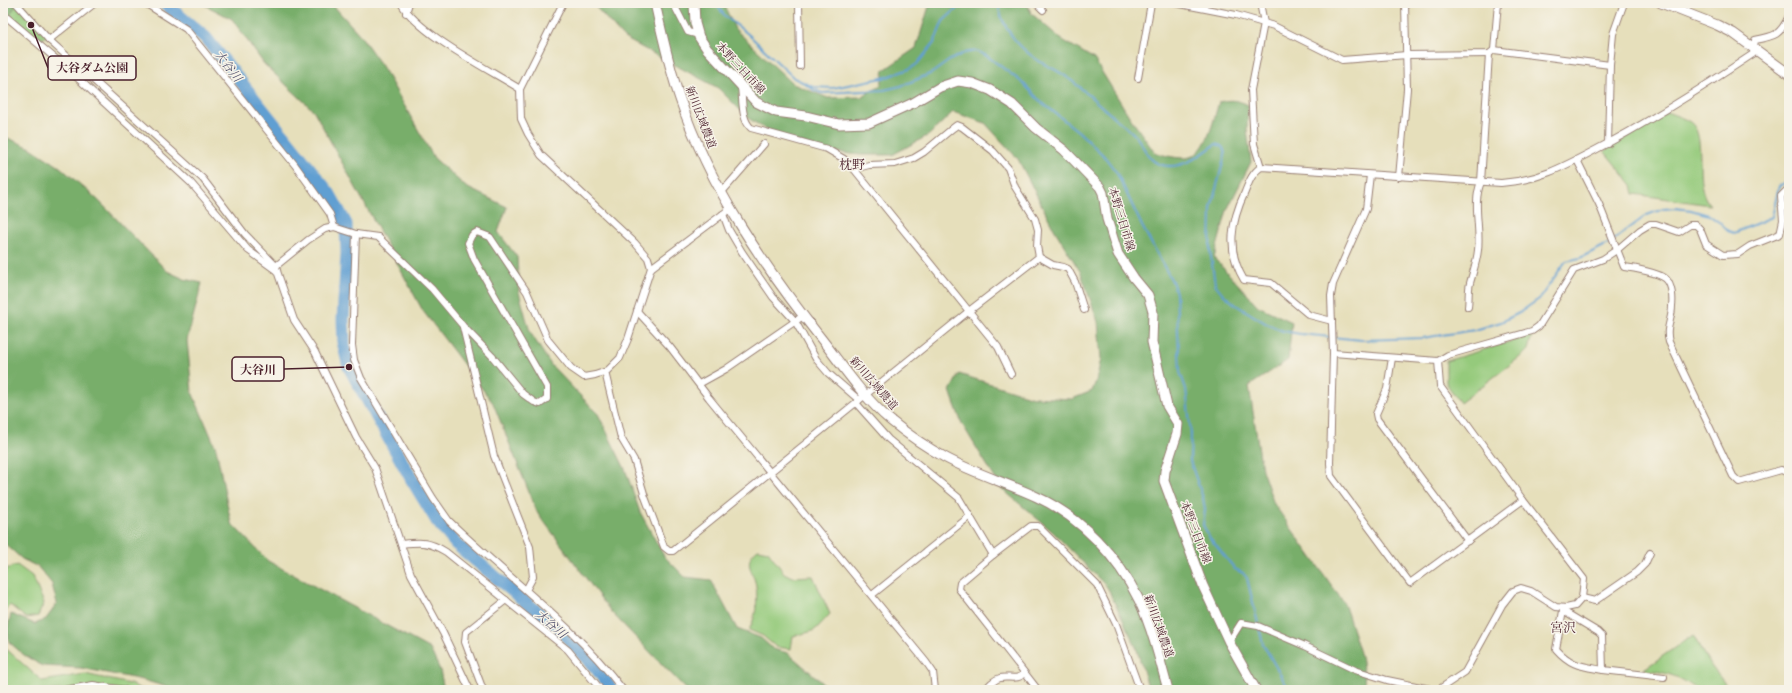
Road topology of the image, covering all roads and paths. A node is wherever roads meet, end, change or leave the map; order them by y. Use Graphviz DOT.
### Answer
graph roads {
  1 [pos="16,3"];
  2 [pos="95,3"];
  3 [pos="145,3"];
  4 [pos="401,3"];
  5 [pos="409,3"];
  6 [pos="563,3"];
  7 [pos="656,3"];
  8 [pos="673,3"];
  9 [pos="694,3"];
  10 [pos="799,3"];
  11 [pos="1038,3"];
  12 [pos="1151,3"];
  13 [pos="1175,3"];
  14 [pos="1260,3"];
  15 [pos="1405,3"];
  16 [pos="1498,3"];
  17 [pos="1624,3"];
  18 [pos="1661,3"];
  19 [pos="1675,5"];
  20 [pos="1043,10"];
  21 [pos="406,13"];
  22 [pos="3,14"];
  23 [pos="1789,16"];
  24 [pos="1264,23"];
  25 [pos="699,35"];
  26 [pos="49,40"];
  27 [pos="1753,49"];
  28 [pos="1492,52"];
  29 [pos="1407,55"];
  30 [pos="1610,65"];
  31 [pos="800,66"];
  32 [pos="1789,74"];
  33 [pos="1138,78"];
  34 [pos="742,88"];
  35 [pos="520,89"];
  36 [pos="764,144"];
  37 [pos="1608,144"];
  38 [pos="1577,160"];
  39 [pos="1261,167"];
  40 [pos="854,169"];
  41 [pos="1370,175"];
  42 [pos="1399,177"];
  43 [pos="1481,182"];
  44 [pos="1789,188"];
  45 [pos="722,192"];
  46 [pos="1782,204"];
  47 [pos="1789,209"];
  48 [pos="727,211"];
  49 [pos="334,227"];
  50 [pos="356,234"];
  51 [pos="1618,249"];
  52 [pos="1039,257"];
  53 [pos="651,268"];
  54 [pos="277,269"];
  55 [pos="1468,307"];
  56 [pos="1084,310"];
  57 [pos="637,311"];
  58 [pos="969,311"];
  59 [pos="799,318"];
  60 [pos="1332,321"];
  61 [pos="463,326"];
  62 [pos="1333,353"];
  63 [pos="1392,358"];
  64 [pos="1438,361"];
  65 [pos="605,372"];
  66 [pos="1011,374"];
  67 [pos="699,384"];
  68 [pos="860,399"];
  69 [pos="770,472"];
  70 [pos="1789,473"];
  71 [pos="1523,500"];
  72 [pos="970,516"];
  73 [pos="1468,540"];
  74 [pos="401,544"];
  75 [pos="1650,553"];
  76 [pos="993,555"];
  77 [pos="526,590"];
  78 [pos="872,595"];
  79 [pos="1582,598"];
  80 [pos="506,600"];
  81 [pos="1563,610"];
  82 [pos="1229,642"];
  83 [pos="1602,670"];
  84 [pos="1024,674"];
  85 [pos="1664,677"];
  86 [pos="93,688"];
  87 [pos="64,690"];
  88 [pos="125,690"];
  89 [pos="470,690"];
  90 [pos="483,690"];
  91 [pos="600,690"];
  92 [pos="622,690"];
  93 [pos="935,690"];
  94 [pos="985,690"];
  95 [pos="1038,690"];
  96 [pos="1140,690"];
  97 [pos="1168,690"];
  98 [pos="1256,690"];
  99 [pos="1435,690"];
  100 [pos="1438,690"];
  1 -- 26 [label="street"];
  2 -- 26 [label="street"];
  3 -- 49 [label="street"];
  4 -- 21 [label="street"];
  5 -- 21 [label="street"];
  6 -- 35 [label="street"];
  7 -- 45 [label="main road, 新川広域農道"];
  8 -- 25 [label="street"];
  9 -- 25 [label="main road, 本野三日市線"];
  10 -- 31 [label="street"];
  11 -- 20 [label="street"];
  12 -- 33 [label="street"];
  13 -- 24 [label="street"];
  14 -- 24 [label="street"];
  15 -- 29 [label="street"];
  16 -- 28 [label="street"];
  17 -- 30 [label="street"];
  18 -- 19 [label="main road"];
  19 -- 27 [label="main road"];
  21 -- 35 [label="street"];
  22 -- 54 [label="street"];
  23 -- 27 [label="street"];
  24 -- 29 [label="street"];
  24 -- 39 [label="street"];
  25 -- 34 [label="main road, 本野三日市線"];
  26 -- 54 [label="street"];
  27 -- 32 [label="main road"];
  27 -- 37 [label="street"];
  28 -- 29 [label="street"];
  28 -- 30 [label="street"];
  28 -- 43 [label="street"];
  29 -- 42 [label="street"];
  30 -- 37 [label="street"];
  34 -- 40 [label="street"];
  34 -- 82 [label="main road, 本野三日市線"];
  35 -- 53 [label="street"];
  36 -- 45 [label="street"];
  37 -- 38 [label="street"];
  38 -- 43 [label="street"];
  38 -- 51 [label="street"];
  39 -- 41 [label="street"];
  39 -- 60 [label="street"];
  40 -- 52 [label="street"];
  40 -- 58 [label="street"];
  41 -- 42 [label="street"];
  41 -- 60 [label="street"];
  42 -- 43 [label="street"];
  43 -- 55 [label="street"];
  44 -- 46 [label="street"];
  45 -- 48 [label="main road, 新川広域農道"];
  46 -- 47 [label="street"];
  46 -- 51 [label="street"];
  48 -- 53 [label="street"];
  48 -- 59 [label="main road, 新川広域農道"];
  48 -- 59 [label="street"];
  49 -- 50 [label="street"];
  49 -- 54 [label="street"];
  50 -- 61 [label="street"];
  50 -- 77 [label="street"];
  51 -- 64 [label="street"];
  51 -- 70 [label="street"];
  52 -- 56 [label="street"];
  52 -- 58 [label="street"];
  53 -- 57 [label="street"];
  54 -- 74 [label="street"];
  57 -- 65 [label="street"];
  57 -- 67 [label="street"];
  58 -- 66 [label="street"];
  58 -- 68 [label="street"];
  59 -- 67 [label="street"];
  59 -- 68 [label="main road, 新川広域農道"];
  59 -- 68 [label="street"];
  60 -- 62 [label="street"];
  61 -- 65 [label="street"];
  61 -- 77 [label="street"];
  62 -- 63 [label="street"];
  62 -- 73 [label="street"];
  63 -- 64 [label="street"];
  63 -- 73 [label="street"];
  64 -- 71 [label="street"];
  65 -- 69 [label="street"];
  67 -- 69 [label="street"];
  68 -- 69 [label="street"];
  68 -- 72 [label="street"];
  68 -- 97 [label="main road, 新川広域農道"];
  69 -- 78 [label="street"];
  71 -- 73 [label="street"];
  71 -- 79 [label="street"];
  72 -- 76 [label="street"];
  72 -- 78 [label="street"];
  74 -- 80 [label="street"];
  74 -- 89 [label="street"];
  75 -- 79 [label="street"];
  76 -- 84 [label="street"];
  76 -- 96 [label="street"];
  77 -- 92 [label="street"];
  78 -- 93 [label="street"];
  79 -- 81 [label="street"];
  80 -- 90 [label="street"];
  80 -- 91 [label="street"];
  81 -- 83 [label="street"];
  81 -- 83 [label="street"];
  81 -- 100 [label="street"];
  82 -- 98 [label="main road, 本野三日市線"];
  82 -- 99 [label="street"];
  83 -- 85 [label="street"];
  84 -- 94 [label="street"];
  84 -- 95 [label="street"];
  86 -- 87 [label="street"];
  86 -- 88 [label="street"];
}
